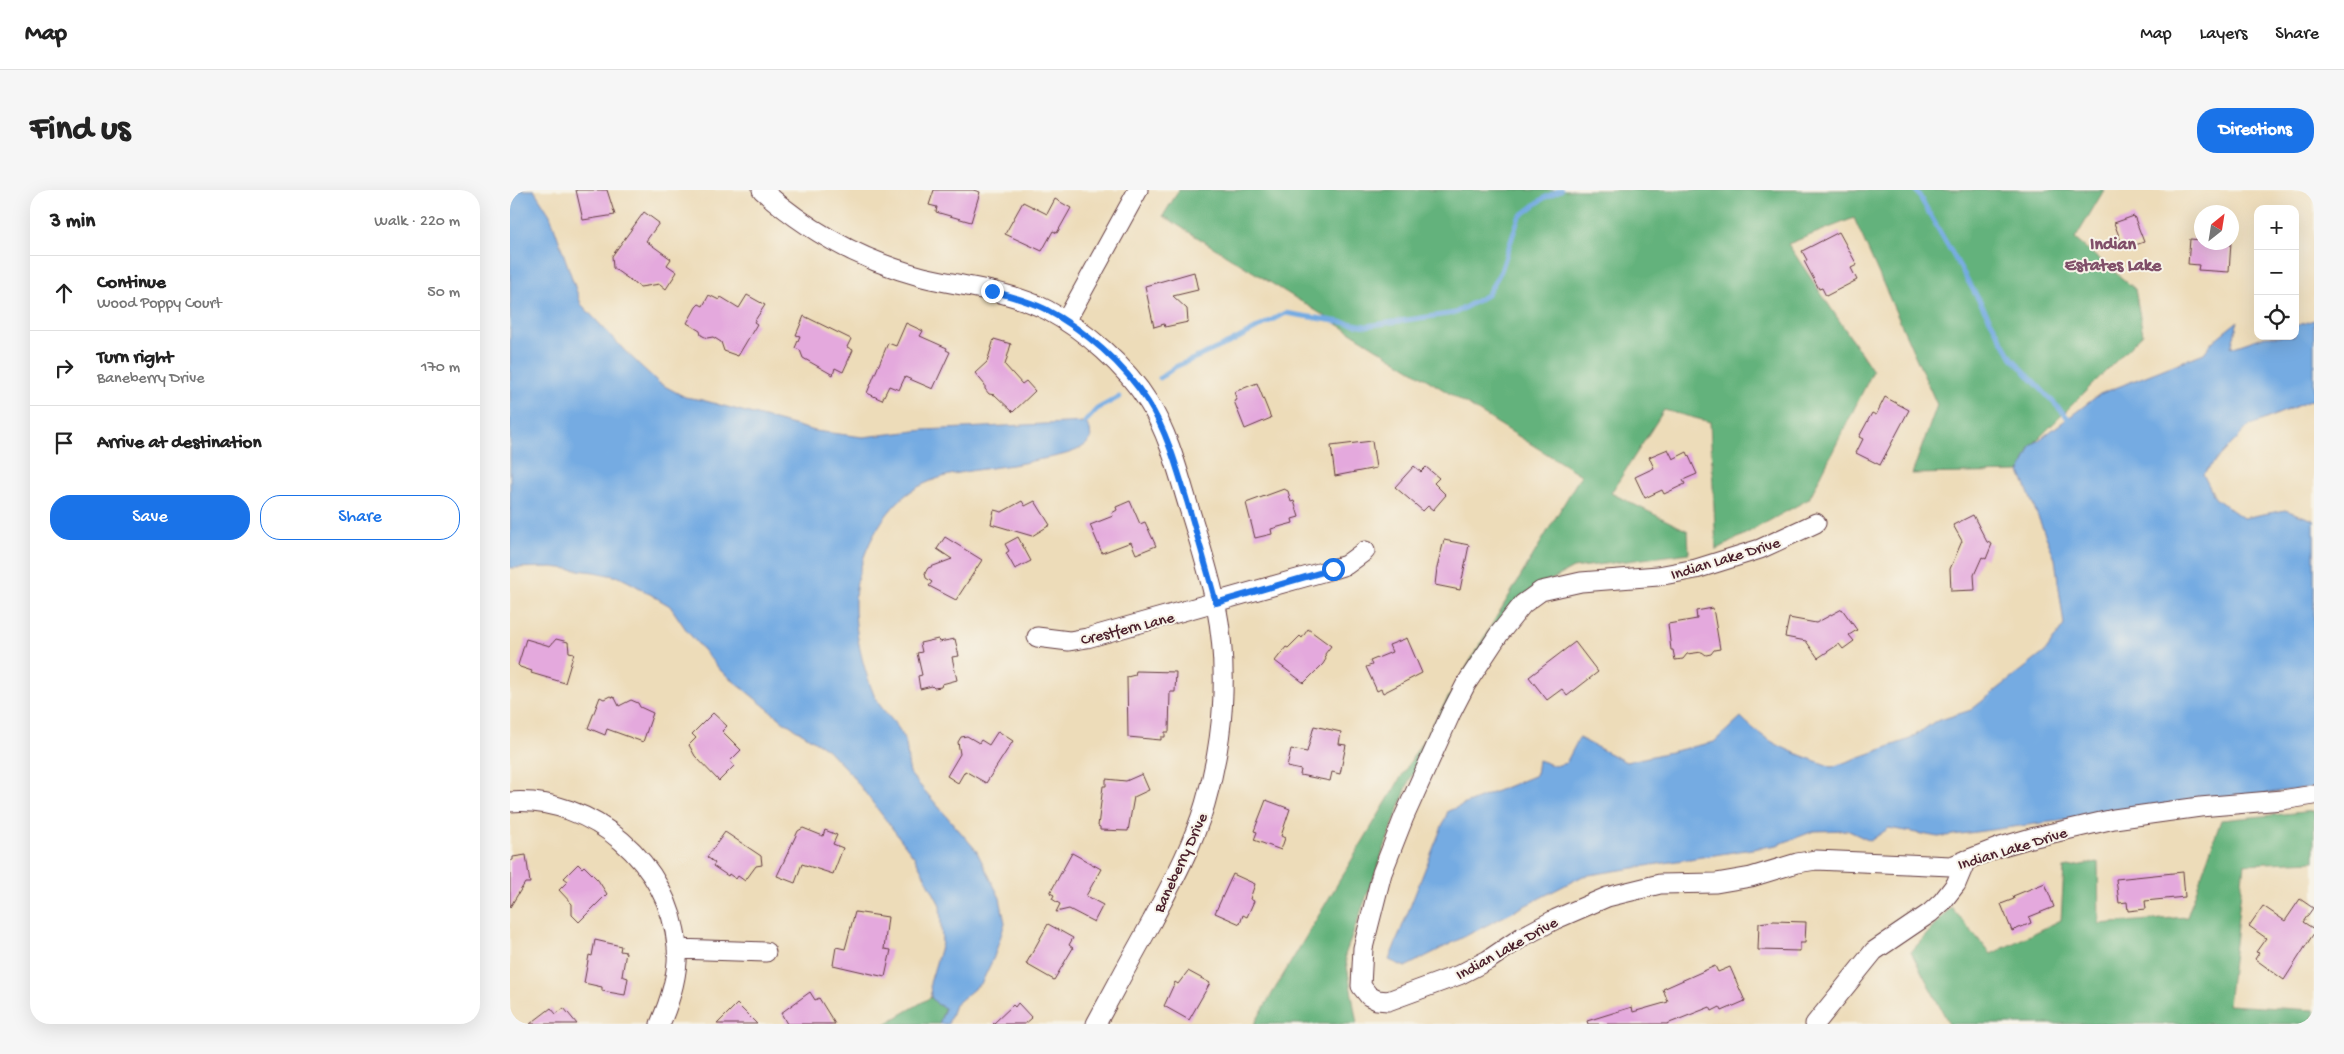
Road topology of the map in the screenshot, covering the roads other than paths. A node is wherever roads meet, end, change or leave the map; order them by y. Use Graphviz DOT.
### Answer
graph roads {
  1 [pos="762,190"];
  2 [pos="1138,190"];
  3 [pos="1066,321"];
  4 [pos="1816,523"];
  5 [pos="1364,551"];
  6 [pos="1216,603"];
  7 [pos="1037,637"];
  8 [pos="2314,795"];
  9 [pos="510,802"];
  10 [pos="1966,860"];
  11 [pos="677,949"];
  12 [pos="766,952"];
  13 [pos="660,1024"];
  14 [pos="1096,1024"];
  15 [pos="1815,1024"];
  1 -- 3 [label="street, Baneberry Drive"];
  2 -- 3 [label="street"];
  3 -- 6 [label="street, Baneberry Drive"];
  4 -- 10 [label="street, Indian Lake Drive"];
  5 -- 6 [label="street, Crestfern Lane"];
  6 -- 7 [label="street, Crestfern Lane"];
  6 -- 14 [label="street, Baneberry Drive"];
  8 -- 10 [label="street, Indian Lake Drive"];
  9 -- 11 [label="street"];
  10 -- 15 [label="street"];
  11 -- 12 [label="street"];
  11 -- 13 [label="street"];
}
